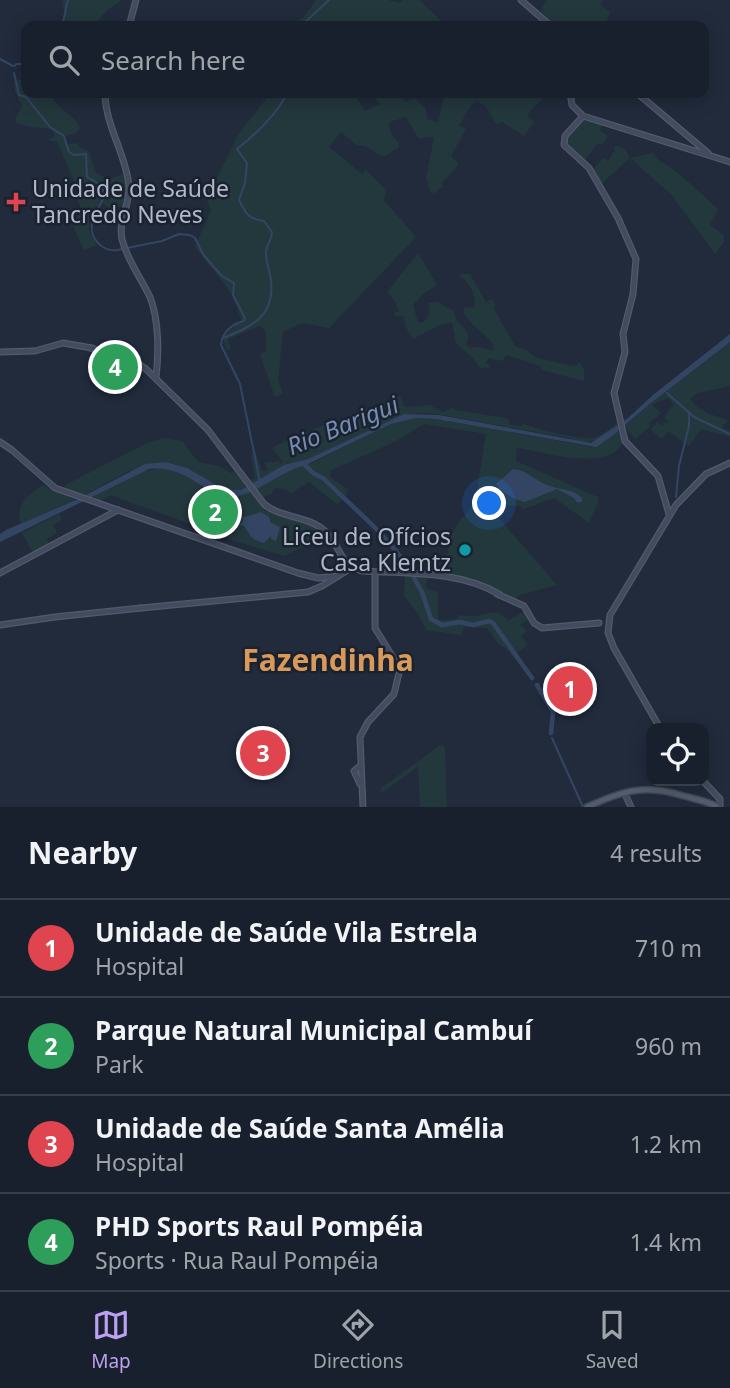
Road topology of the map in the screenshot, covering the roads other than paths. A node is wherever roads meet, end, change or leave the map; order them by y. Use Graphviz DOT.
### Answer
graph roads {
  1 [pos="136,0"];
  2 [pos="521,0"];
  3 [pos="131,21"];
  4 [pos="545,21"];
  5 [pos="106,98"];
  6 [pos="571,98"];
  7 [pos="643,98"];
  8 [pos="583,116"];
  9 [pos="697,145"];
  10 [pos="691,150"];
  11 [pos="718,158"];
  12 [pos="730,162"];
  13 [pos="0,352"];
  14 [pos="156,378"];
  15 [pos="0,442"];
  16 [pos="730,463"];
  17 [pos="109,507"];
  18 [pos="118,510"];
  19 [pos="110,514"];
  20 [pos="669,514"];
  21 [pos="348,568"];
  22 [pos="375,572"];
  23 [pos="0,573"];
  24 [pos="338,576"];
  25 [pos="320,579"];
  26 [pos="322,586"];
  27 [pos="609,618"];
  28 [pos="598,624"];
  29 [pos="0,625"];
  30 [pos="607,630"];
  31 [pos="657,723"];
  32 [pos="361,766"];
  33 [pos="708,786"];
  34 [pos="362,787"];
  35 [pos="628,792"];
  36 [pos="363,807"];
  37 [pos="587,807"];
  38 [pos="595,807"];
  39 [pos="631,807"];
  40 [pos="718,807"];
  1 -- 3 [label="main road"];
  2 -- 4 [label="main road"];
  5 -- 14 [label="main road"];
  6 -- 8 [label="main road"];
  7 -- 9 [label="main road"];
  8 -- 10 [label="main road"];
  8 -- 20 [label="main road"];
  9 -- 10 [label="main road"];
  9 -- 11 [label="main road"];
  10 -- 11 [label="main road"];
  11 -- 12 [label="main road"];
  13 -- 14 [label="main road"];
  14 -- 21 [label="main road"];
  15 -- 17 [label="main road"];
  16 -- 20 [label="main road"];
  17 -- 18 [label="main road"];
  17 -- 19 [label="main road"];
  18 -- 19 [label="main road"];
  18 -- 25 [label="main road"];
  19 -- 23 [label="main road"];
  20 -- 27 [label="main road"];
  21 -- 22 [label="main road"];
  21 -- 24 [label="main road"];
  22 -- 28 [label="main road"];
  22 -- 32 [label="main road"];
  24 -- 25 [label="main road"];
  24 -- 26 [label="main road"];
  25 -- 26 [label="main road"];
  26 -- 29 [label="main road"];
  27 -- 28 [label="main road"];
  27 -- 30 [label="main road"];
  28 -- 30 [label="main road"];
  30 -- 31 [label="main road"];
  32 -- 34 [label="main road"];
  32 -- 34 [label="main road"];
  33 -- 40 [label="main road"];
  34 -- 36 [label="main road"];
  35 -- 37 [label="main road"];
  35 -- 38 [label="main road"];
  35 -- 39 [label="main road"];
  35 -- 40 [label="main road"];
}
